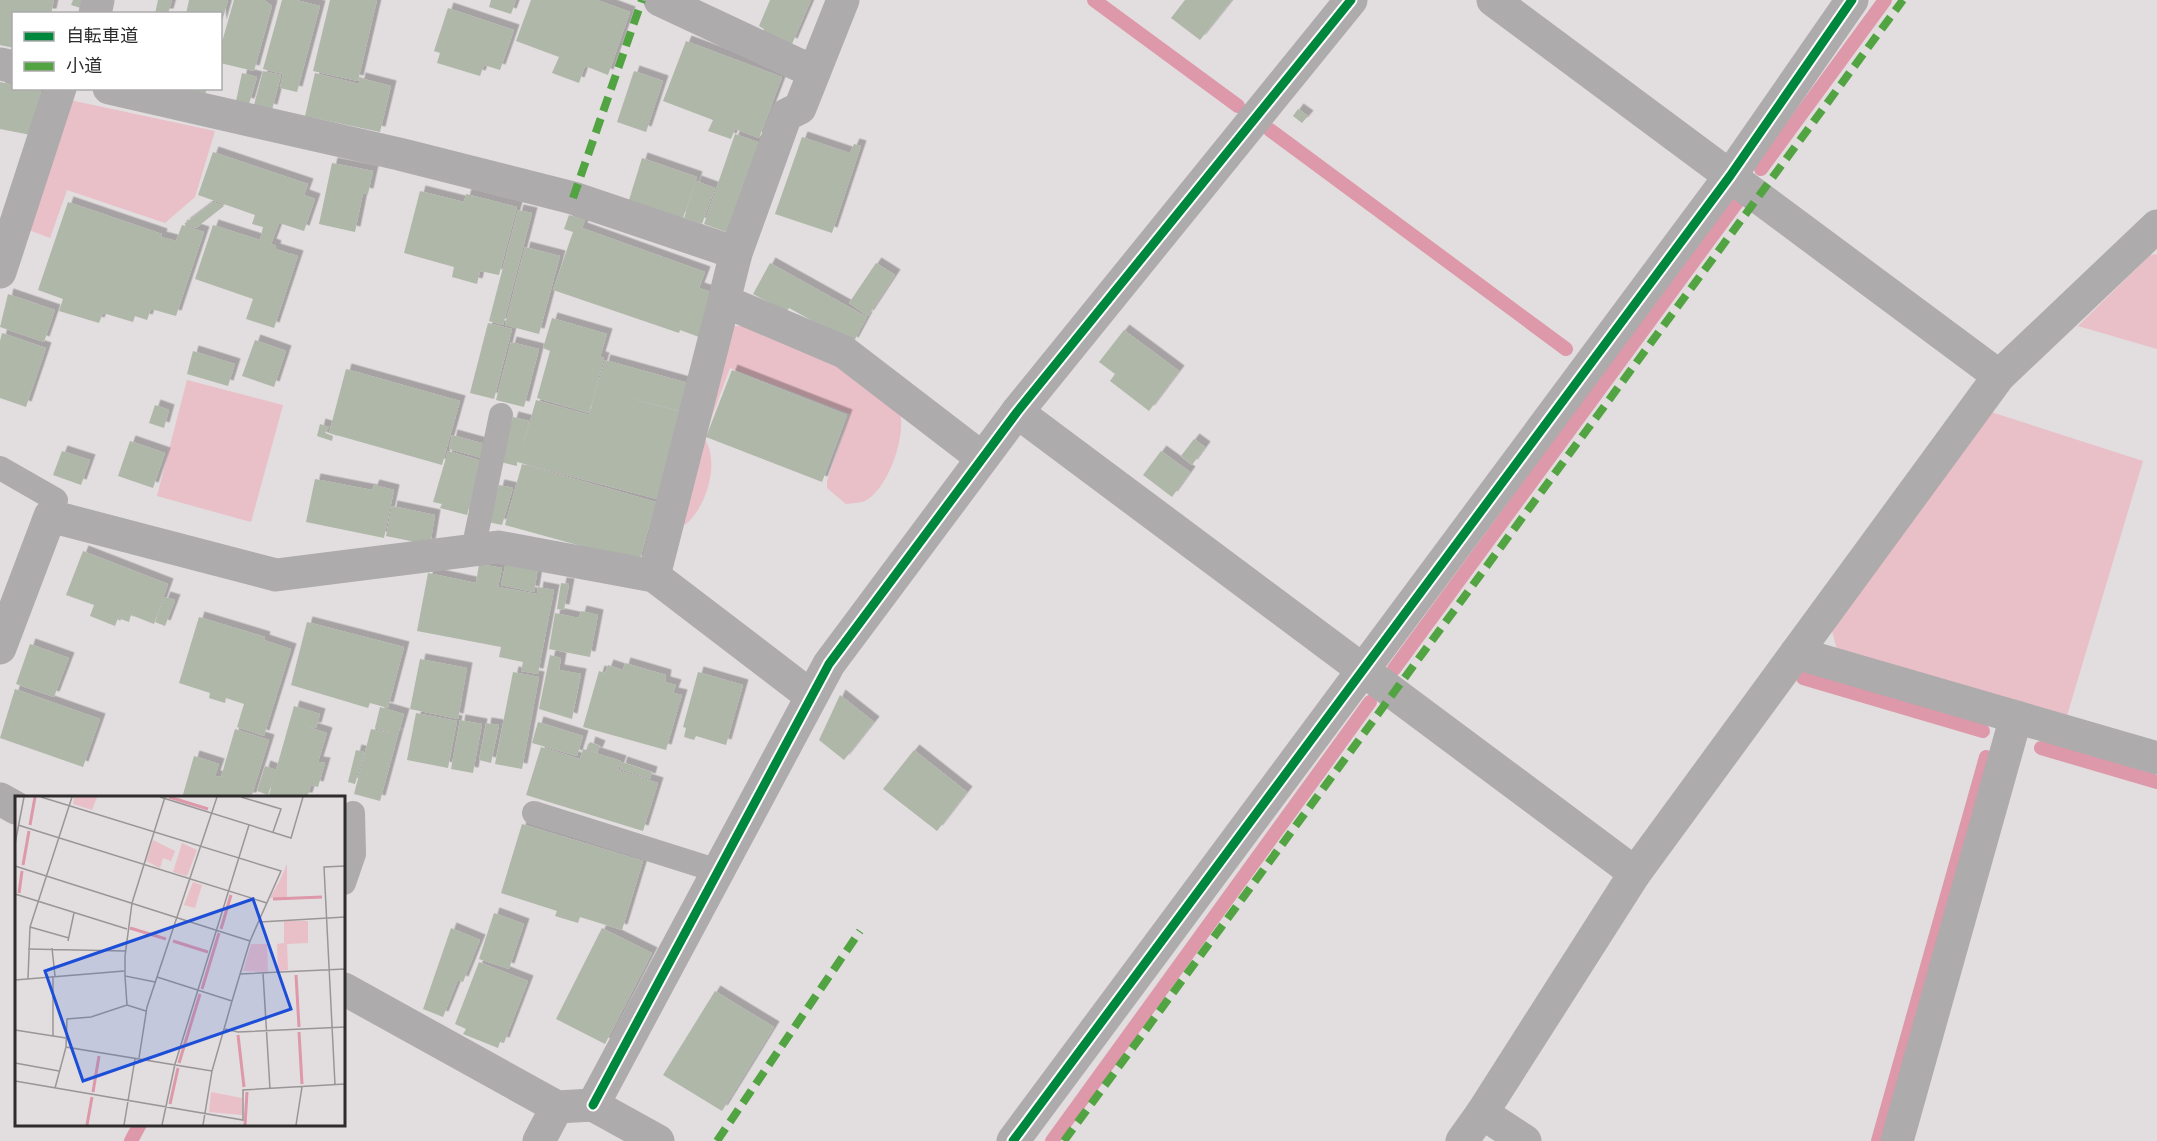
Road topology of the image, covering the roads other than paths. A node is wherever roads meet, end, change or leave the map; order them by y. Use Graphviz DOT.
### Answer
graph roads {
  1 [pos="660,0"];
  2 [pos="843,0"];
  3 [pos="1351,0"];
  4 [pos="1493,0"];
  5 [pos="1852,0"];
  6 [pos="814,72"];
  7 [pos="59,90"];
  8 [pos="118,90"];
  9 [pos="1730,176"];
  10 [pos="2156,230"];
  11 [pos="736,253"];
  12 [pos="3,254"];
  13 [pos="724,301"];
  14 [pos="1999,376"];
  15 [pos="1017,412"];
  16 [pos="501,415"];
  17 [pos="982,458"];
  18 [pos="0,468"];
  19 [pos="50,516"];
  20 [pos="473,550"];
  21 [pos="654,576"];
  22 [pos="0,648"];
  23 [pos="1796,653"];
  24 [pos="1363,670"];
  25 [pos="812,696"];
  26 [pos="2016,717"];
  27 [pos="2157,758"];
  28 [pos="0,799"];
  29 [pos="15,807"];
  30 [pos="353,813"];
  31 [pos="534,813"];
  32 [pos="718,871"];
  33 [pos="1635,873"];
  34 [pos="345,880"];
  35 [pos="345,990"];
  36 [pos="593,1105"];
  37 [pos="557,1107"];
  38 [pos="1482,1113"];
  39 [pos="539,1141"];
  40 [pos="658,1141"];
  41 [pos="1013,1141"];
  42 [pos="1462,1141"];
  43 [pos="1525,1141"];
  44 [pos="1897,1141"];
  1 -- 6 [label="street"];
  2 -- 6 [label="street"];
  3 -- 15 [label="street"];
  4 -- 9 [label="street"];
  5 -- 9 [label="street"];
  6 -- 11 [label="street"];
  7 -- 12 [label="street"];
  8 -- 11 [label="street"];
  9 -- 14 [label="street"];
  9 -- 24 [label="street"];
  10 -- 14 [label="street"];
  11 -- 13 [label="street"];
  13 -- 17 [label="street"];
  13 -- 21 [label="street"];
  14 -- 23 [label="street"];
  15 -- 17 [label="street"];
  15 -- 24 [label="street"];
  16 -- 20 [label="lane"];
  17 -- 25 [label="street"];
  18 -- 19 [label="lane"];
  19 -- 20 [label="street"];
  19 -- 22 [label="street"];
  20 -- 21 [label="street"];
  21 -- 25 [label="street"];
  23 -- 26 [label="street"];
  23 -- 33 [label="street"];
  24 -- 33 [label="street"];
  24 -- 41 [label="street"];
  25 -- 32 [label="street"];
  26 -- 27 [label="street"];
  26 -- 44 [label="street"];
  28 -- 29 [label="street"];
  30 -- 34 [label="lane"];
  31 -- 32 [label="lane"];
  32 -- 36 [label="street"];
  33 -- 38 [label="street"];
  35 -- 37 [label="street"];
  36 -- 37 [label="street"];
  36 -- 40 [label="street"];
  37 -- 39 [label="street"];
  38 -- 42 [label="street"];
  38 -- 43 [label="street"];
}
